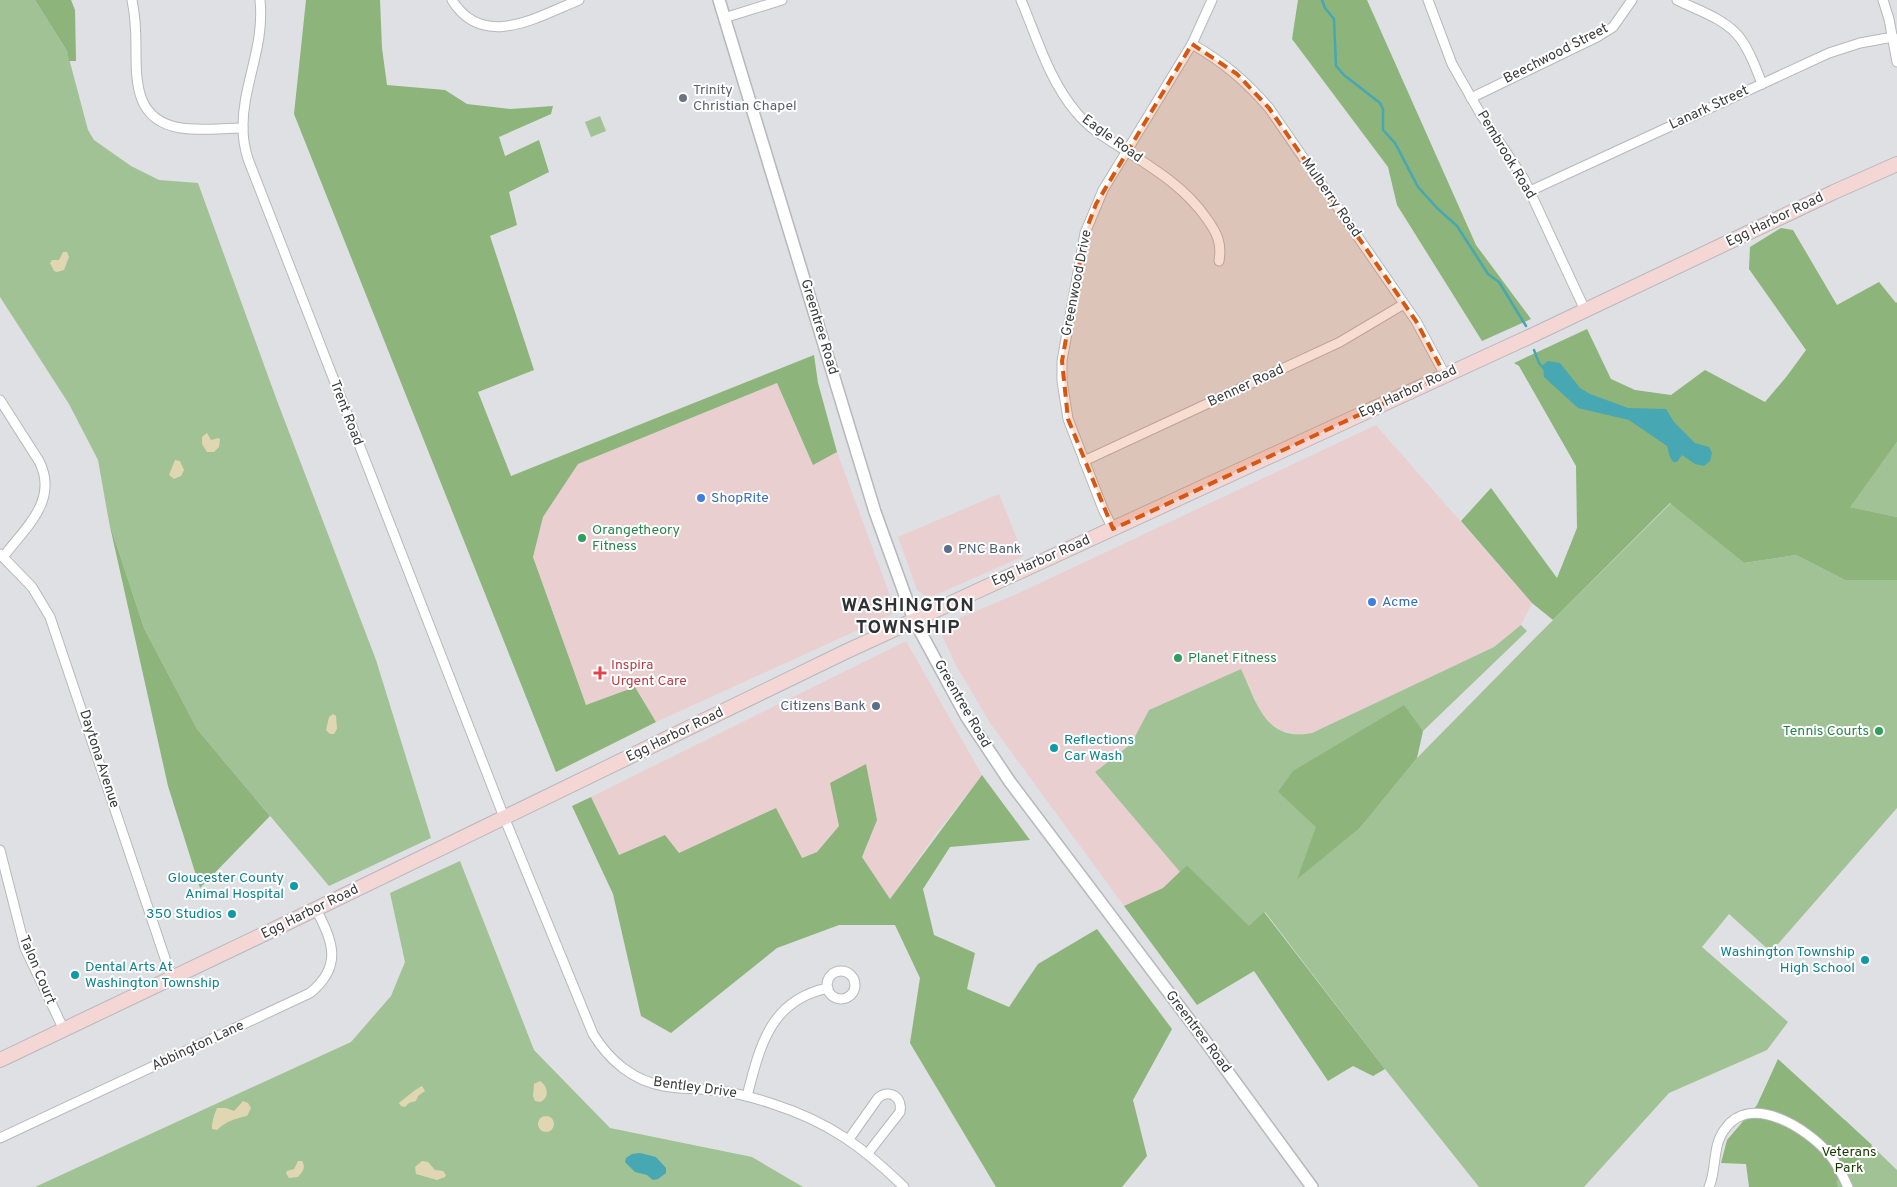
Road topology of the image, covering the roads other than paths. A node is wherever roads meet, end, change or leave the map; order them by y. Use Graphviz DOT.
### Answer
graph roads {
  1 [pos="132,0"];
  2 [pos="260,0"];
  3 [pos="452,0"];
  4 [pos="579,0"];
  5 [pos="718,0"];
  6 [pos="782,0"];
  7 [pos="1022,0"];
  8 [pos="1212,0"];
  9 [pos="1428,0"];
  10 [pos="1632,0"];
  11 [pos="1677,0"];
  12 [pos="1883,0"];
  13 [pos="724,18"];
  14 [pos="1893,38"];
  15 [pos="1192,44"];
  16 [pos="1897,62"];
  17 [pos="1762,84"];
  18 [pos="1471,98"];
  19 [pos="243,128"];
  20 [pos="1126,151"];
  21 [pos="1897,164"];
  22 [pos="1530,192"];
  23 [pos="1219,261"];
  24 [pos="1404,304"];
  25 [pos="1585,310"];
  26 [pos="1445,375"];
  27 [pos="0,400"];
  28 [pos="1084,461"];
  29 [pos="1113,528"];
  30 [pos="2,556"];
  31 [pos="914,620"];
  32 [pos="504,817"];
  33 [pos="0,850"];
  34 [pos="316,909"];
  35 [pos="172,979"];
  36 [pos="828,988"];
  37 [pos="64,1030"];
  38 [pos="0,1060"];
  39 [pos="747,1096"];
  40 [pos="0,1138"];
  41 [pos="849,1139"];
  42 [pos="868,1153"];
  43 [pos="904,1187"];
  44 [pos="1312,1187"];
  45 [pos="1709,1187"];
  46 [pos="1848,1187"];
  1 -- 19 [label="street"];
  2 -- 19 [label="street, Trent Road"];
  3 -- 4 [label="street"];
  5 -- 13 [label="street, Greentree Road"];
  6 -- 13 [label="street"];
  7 -- 20 [label="street, Eagle Road"];
  8 -- 15 [label="street, Greenwood Drive"];
  9 -- 18 [label="street, Pembrook Road"];
  10 -- 18 [label="street, Beechwood Street"];
  11 -- 17 [label="street"];
  12 -- 14 [label="street"];
  13 -- 31 [label="street, Greentree Road"];
  14 -- 16 [label="street"];
  14 -- 17 [label="street, Lanark Street"];
  15 -- 20 [label="street, Greenwood Drive"];
  15 -- 24 [label="street, Mulberry Road"];
  17 -- 22 [label="street, Lanark Street"];
  18 -- 22 [label="street, Pembrook Road"];
  19 -- 32 [label="street, Trent Road"];
  20 -- 23 [label="street, Eagle Road"];
  20 -- 28 [label="street, Greenwood Drive"];
  21 -- 25 [label="main road, Egg Harbor Road"];
  22 -- 25 [label="street, Pembrook Road"];
  24 -- 26 [label="street, Mulberry Road"];
  24 -- 28 [label="street, Benner Road"];
  25 -- 26 [label="main road, Egg Harbor Road"];
  26 -- 29 [label="main road, Egg Harbor Road"];
  27 -- 30 [label="street"];
  28 -- 29 [label="street, Greenwood Drive"];
  29 -- 31 [label="main road, Egg Harbor Road"];
  30 -- 35 [label="street, Daytona Avenue"];
  31 -- 32 [label="main road, Egg Harbor Road"];
  31 -- 44 [label="street, Greentree Road"];
  32 -- 34 [label="main road, Egg Harbor Road"];
  32 -- 39 [label="street, Bentley Drive"];
  33 -- 37 [label="street, Talon Court"];
  34 -- 35 [label="main road, Egg Harbor Road"];
  34 -- 40 [label="street, Abbington Lane"];
  35 -- 37 [label="main road, Egg Harbor Road"];
  36 -- 39 [label="street"];
  37 -- 38 [label="main road, Egg Harbor Road"];
  39 -- 41 [label="street, Bentley Drive"];
  41 -- 42 [label="street, Bentley Drive"];
  41 -- 42 [label="street"];
  42 -- 43 [label="street, Bentley Drive"];
  45 -- 46 [label="street"];
}
